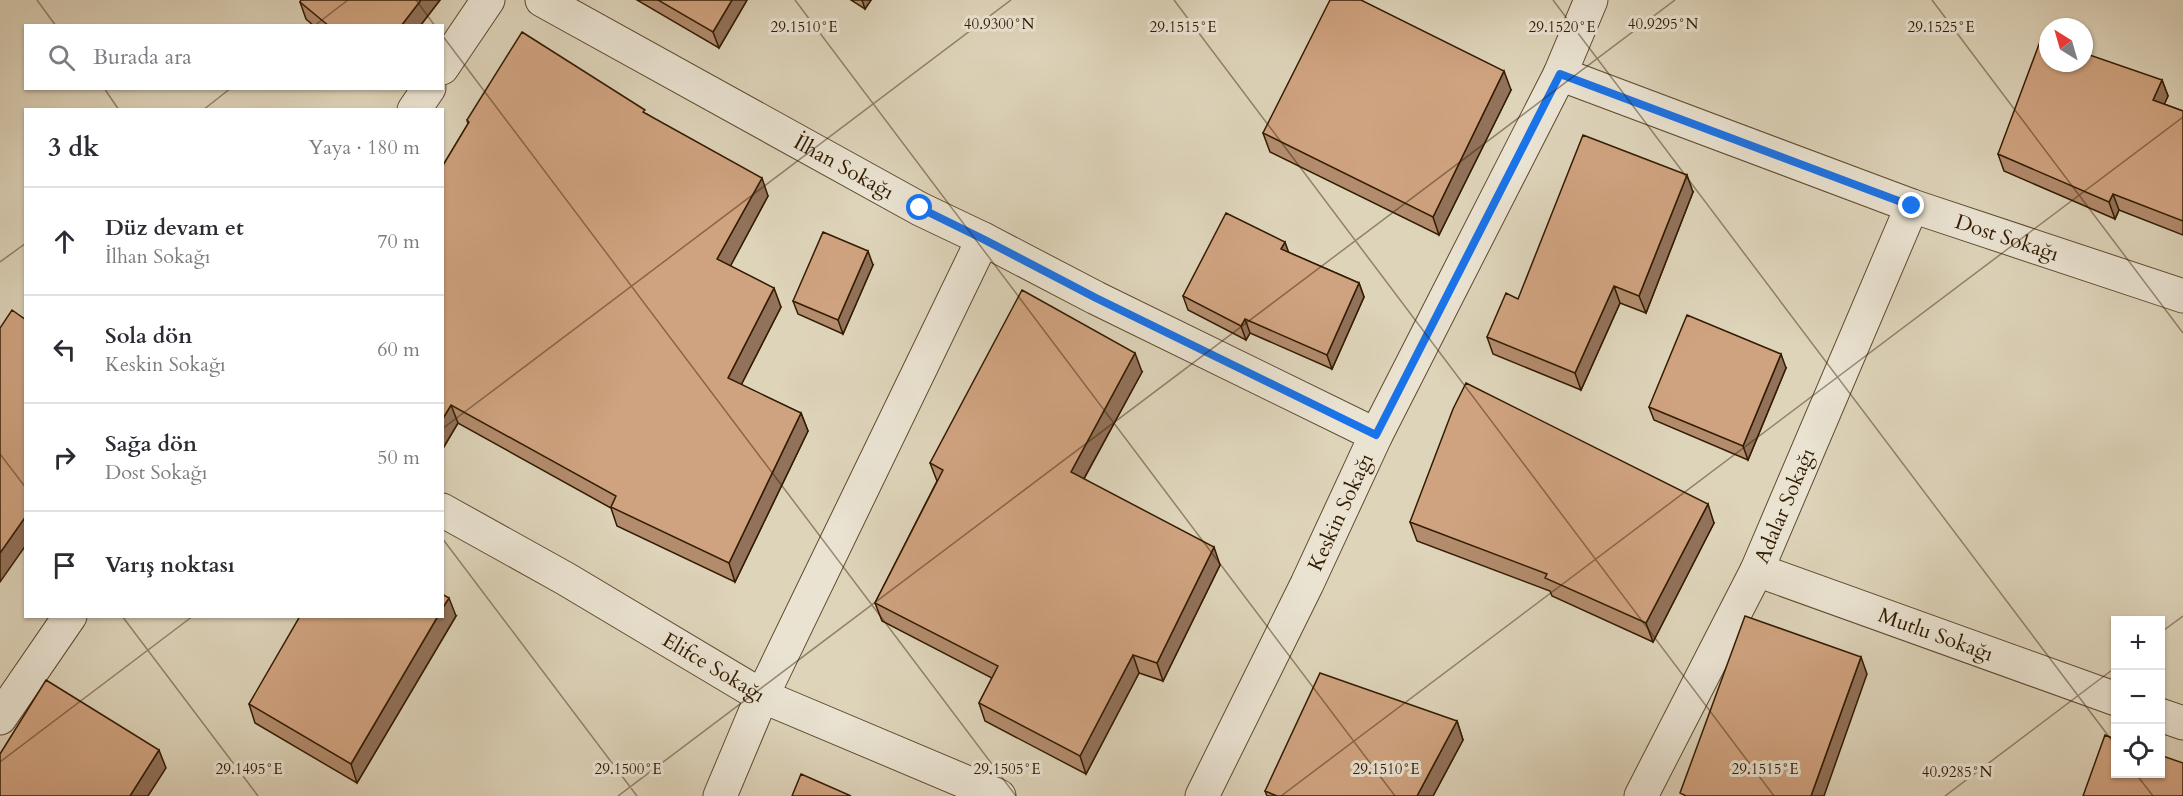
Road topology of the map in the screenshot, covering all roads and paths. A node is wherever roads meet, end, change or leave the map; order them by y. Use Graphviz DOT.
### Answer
graph roads {
  1 [pos="488,0"];
  2 [pos="542,0"];
  3 [pos="1591,0"];
  4 [pos="444,65"];
  5 [pos="1560,74"];
  6 [pos="428,90"];
  7 [pos="415,108"];
  8 [pos="1912,206"];
  9 [pos="983,239"];
  10 [pos="2183,296"];
  11 [pos="1376,435"];
  12 [pos="444,511"];
  13 [pos="1757,570"];
  14 [pos="69,618"];
  15 [pos="762,696"];
  16 [pos="2111,698"];
  17 [pos="2165,717"];
  18 [pos="0,718"];
  19 [pos="2183,723"];
  20 [pos="720,796"];
  21 [pos="999,796"];
  22 [pos="1202,796"];
  23 [pos="1641,796"];
  1 -- 4 [label="street"];
  2 -- 9 [label="street, İlhan Sokağı"];
  3 -- 5 [label="street, Keskin Sokağı"];
  5 -- 8 [label="street, Dost Sokağı"];
  5 -- 11 [label="street, Keskin Sokağı"];
  6 -- 7 [label="street"];
  8 -- 10 [label="street, Dost Sokağı"];
  8 -- 13 [label="street, Adalar Sokağı"];
  9 -- 11 [label="street, İlhan Sokağı"];
  9 -- 15 [label="street"];
  11 -- 22 [label="street, Keskin Sokağı"];
  12 -- 15 [label="street, Elifce Sokağı"];
  13 -- 16 [label="street, Mutlu Sokağı"];
  13 -- 23 [label="street, Adalar Sokağı"];
  14 -- 18 [label="street"];
  15 -- 20 [label="street"];
  15 -- 21 [label="street, Elifce Sokağı"];
  17 -- 19 [label="street"];
}
